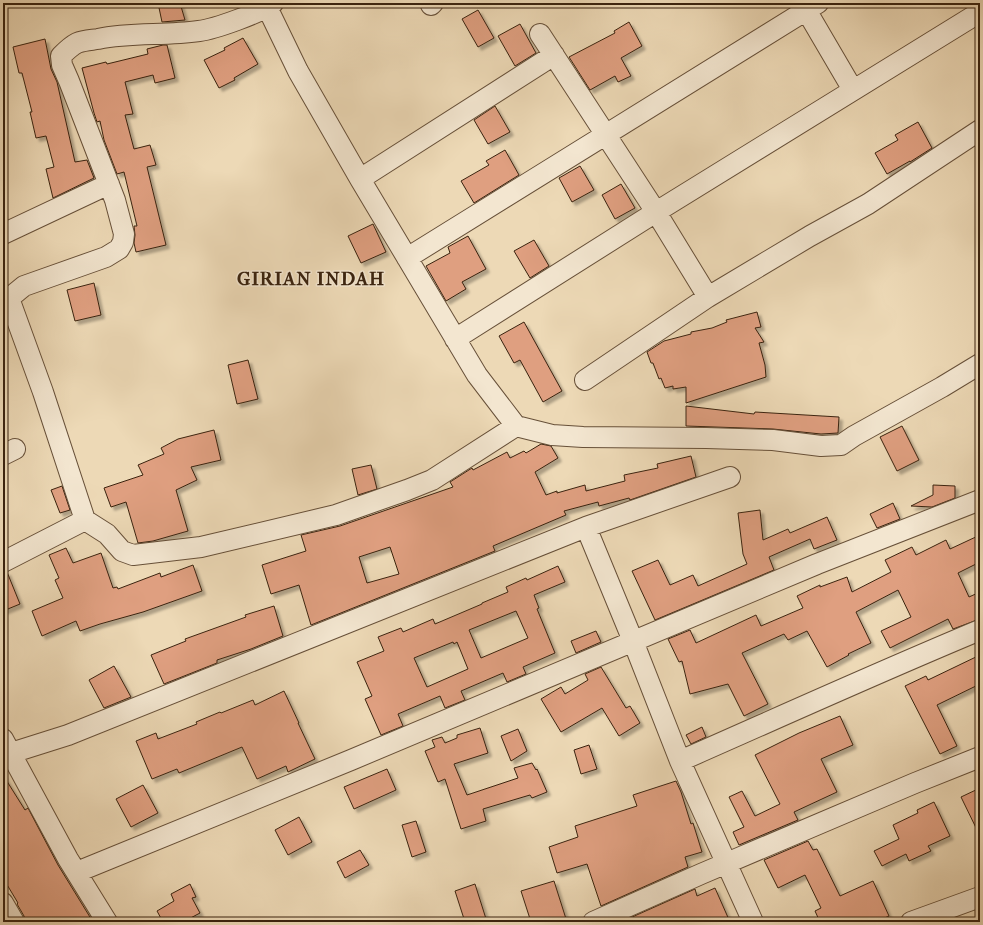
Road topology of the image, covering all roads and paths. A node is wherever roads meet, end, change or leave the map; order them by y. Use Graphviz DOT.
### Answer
graph roads {
  1 [pos="270,5"];
  2 [pos="808,5"];
  3 [pos="980,12"];
  4 [pos="540,34"];
  5 [pos="554,55"];
  6 [pos="853,90"];
  7 [pos="980,130"];
  8 [pos="606,134"];
  9 [pos="360,179"];
  10 [pos="109,184"];
  11 [pos="656,212"];
  12 [pos="3,234"];
  13 [pos="407,258"];
  14 [pos="708,297"];
  15 [pos="455,339"];
  16 [pos="980,364"];
  17 [pos="585,380"];
  18 [pos="516,426"];
  19 [pos="730,476"];
  20 [pos="980,500"];
  21 [pos="85,520"];
  22 [pos="586,527"];
  23 [pos="3,562"];
  24 [pos="980,630"];
  25 [pos="633,641"];
  26 [pos="7,746"];
  27 [pos="980,757"];
  28 [pos="680,761"];
  29 [pos="727,863"];
  30 [pos="76,872"];
  31 [pos="980,897"];
  32 [pos="3,903"];
  33 [pos="14,922"];
  34 [pos="106,922"];
  35 [pos="593,922"];
  36 [pos="753,922"];
  37 [pos="911,922"];
  1 -- 9 [label="street"];
  1 -- 10 [label="street"];
  2 -- 6 [label="street"];
  2 -- 8 [label="street"];
  3 -- 6 [label="street"];
  4 -- 5 [label="street"];
  5 -- 8 [label="street"];
  5 -- 9 [label="street"];
  6 -- 11 [label="street"];
  7 -- 14 [label="street"];
  8 -- 11 [label="street"];
  8 -- 13 [label="street"];
  9 -- 13 [label="street"];
  10 -- 12 [label="street"];
  10 -- 21 [label="street"];
  11 -- 14 [label="street"];
  11 -- 15 [label="street"];
  13 -- 15 [label="street"];
  14 -- 17 [label="street"];
  15 -- 18 [label="street"];
  16 -- 18 [label="street"];
  18 -- 21 [label="street"];
  19 -- 22 [label="street"];
  20 -- 25 [label="street"];
  21 -- 23 [label="street"];
  22 -- 25 [label="street"];
  22 -- 26 [label="street"];
  24 -- 28 [label="street"];
  25 -- 28 [label="street"];
  25 -- 30 [label="street"];
  26 -- 30 [label="street"];
  27 -- 29 [label="street"];
  28 -- 29 [label="street"];
  29 -- 35 [label="street"];
  29 -- 36 [label="street"];
  30 -- 34 [label="street"];
  31 -- 37 [label="street"];
  32 -- 33 [label="street"];
}
